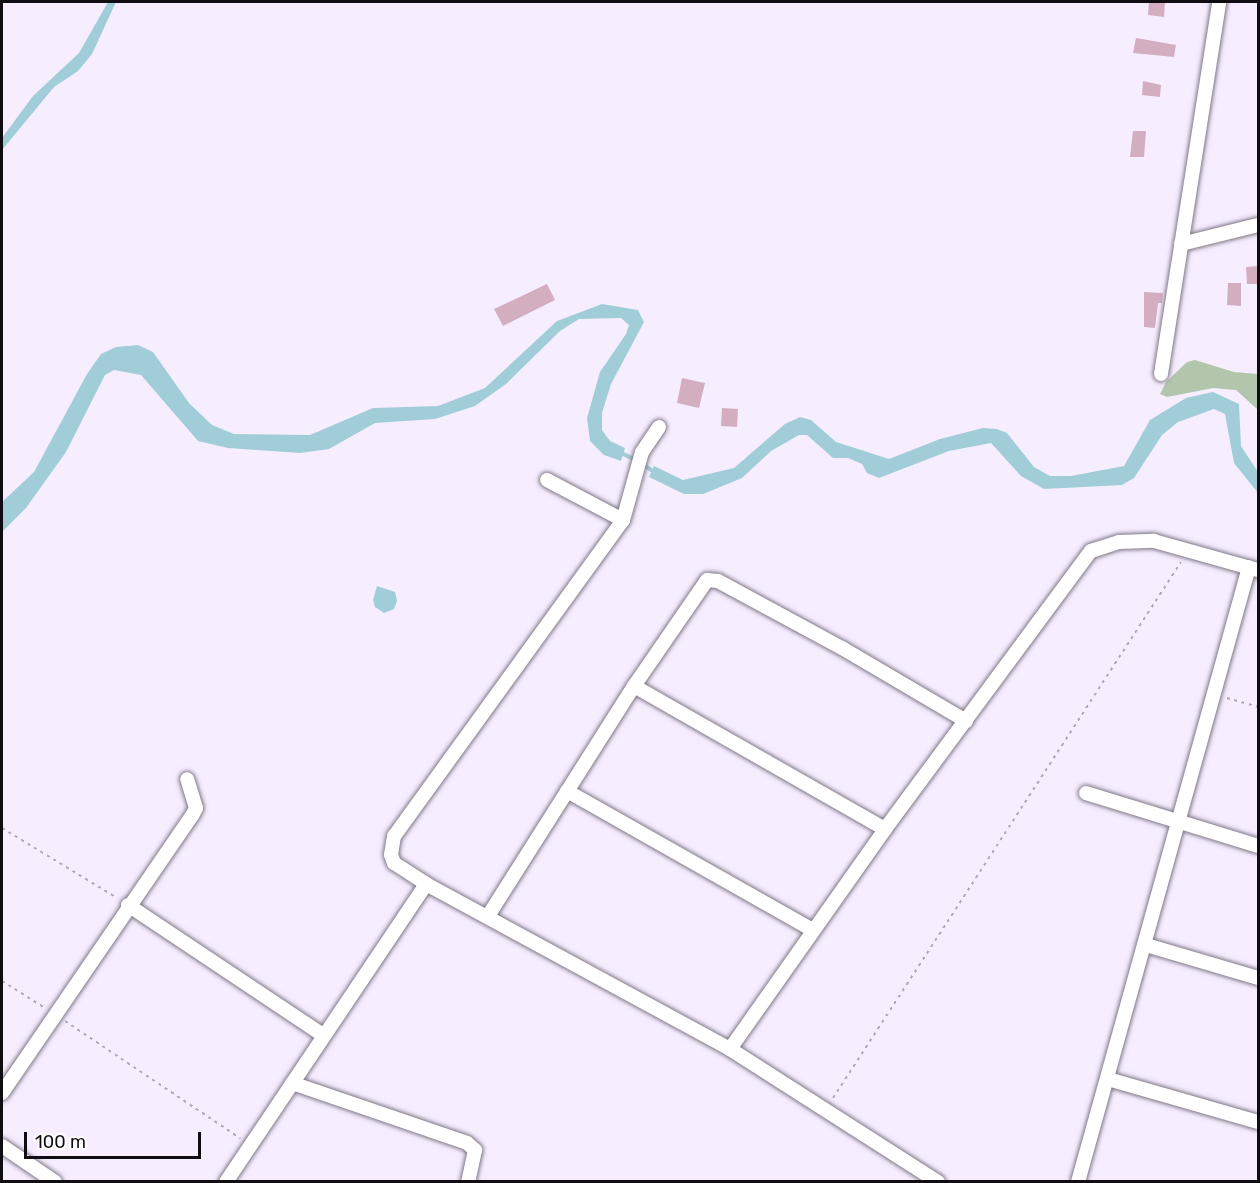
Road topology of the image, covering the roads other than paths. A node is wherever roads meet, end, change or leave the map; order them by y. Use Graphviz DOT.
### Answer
graph roads {
  1 [pos="1219,2"];
  2 [pos="1258,225"];
  3 [pos="1181,244"];
  4 [pos="1161,374"];
  5 [pos="659,427"];
  6 [pos="547,480"];
  7 [pos="623,520"];
  8 [pos="1254,568"];
  9 [pos="634,686"];
  10 [pos="966,721"];
  11 [pos="187,778"];
  12 [pos="567,791"];
  13 [pos="1086,793"];
  14 [pos="1179,824"];
  15 [pos="885,829"];
  16 [pos="1258,846"];
  17 [pos="426,884"];
  18 [pos="128,905"];
  19 [pos="488,916"];
  20 [pos="813,930"];
  21 [pos="1146,945"];
  22 [pos="1258,978"];
  23 [pos="323,1035"];
  24 [pos="730,1049"];
  25 [pos="1108,1079"];
  26 [pos="292,1083"];
  27 [pos="2,1093"];
  28 [pos="1258,1122"];
  29 [pos="2,1146"];
  30 [pos="55,1182"];
  31 [pos="226,1182"];
  32 [pos="468,1182"];
  33 [pos="938,1182"];
  34 [pos="1078,1182"];
  1 -- 3 [label="street"];
  2 -- 3 [label="street"];
  3 -- 4 [label="street"];
  5 -- 7 [label="street"];
  6 -- 7 [label="street"];
  7 -- 17 [label="street"];
  8 -- 10 [label="street"];
  8 -- 14 [label="street"];
  9 -- 10 [label="street"];
  9 -- 12 [label="street"];
  9 -- 15 [label="street"];
  10 -- 15 [label="street"];
  11 -- 18 [label="street"];
  12 -- 19 [label="street"];
  12 -- 20 [label="street"];
  13 -- 14 [label="street"];
  14 -- 16 [label="street"];
  14 -- 21 [label="street"];
  15 -- 20 [label="street"];
  17 -- 19 [label="street"];
  17 -- 23 [label="street"];
  18 -- 23 [label="street"];
  18 -- 27 [label="street"];
  19 -- 24 [label="street"];
  20 -- 24 [label="street"];
  21 -- 22 [label="street"];
  21 -- 25 [label="street"];
  23 -- 26 [label="street"];
  24 -- 33 [label="street"];
  25 -- 28 [label="street"];
  25 -- 34 [label="street"];
  26 -- 31 [label="street"];
  26 -- 32 [label="street"];
  29 -- 30 [label="street"];
}
